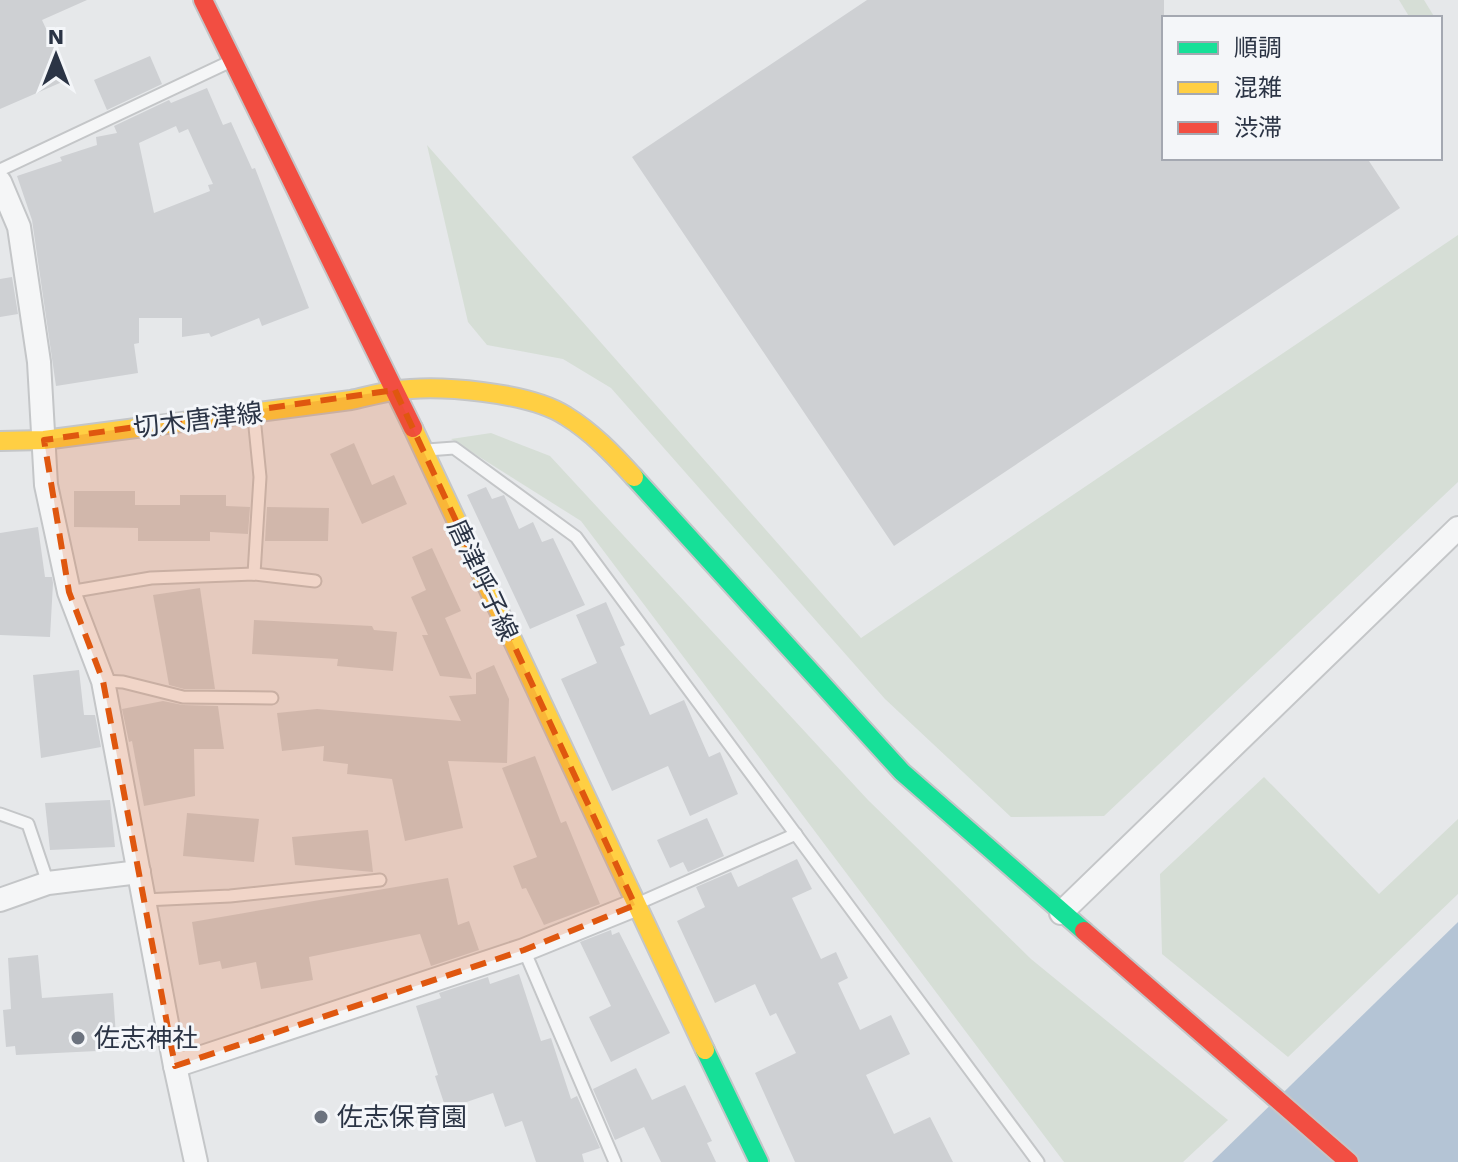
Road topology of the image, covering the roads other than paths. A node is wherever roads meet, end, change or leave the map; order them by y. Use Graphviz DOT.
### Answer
graph roads {
  1 [pos="203,0"];
  2 [pos="233,60"];
  3 [pos="0,170"];
  4 [pos="0,182"];
  5 [pos="395,390"];
  6 [pos="253,413"];
  7 [pos="44,440"];
  8 [pos="0,441"];
  9 [pos="422,450"];
  10 [pos="1458,528"];
  11 [pos="254,574"];
  12 [pos="315,581"];
  13 [pos="69,592"];
  14 [pos="103,681"];
  15 [pos="272,698"];
  16 [pos="0,814"];
  17 [pos="796,834"];
  18 [pos="139,872"];
  19 [pos="380,880"];
  20 [pos="48,883"];
  21 [pos="0,900"];
  22 [pos="144,900"];
  23 [pos="635,905"];
  24 [pos="1061,913"];
  25 [pos="524,950"];
  26 [pos="175,1066"];
  27 [pos="196,1162"];
  28 [pos="615,1162"];
  29 [pos="759,1162"];
  30 [pos="1038,1162"];
  31 [pos="1349,1162"];
  1 -- 2 [label="main road, 唐津呼子線"];
  2 -- 3 [label="lane"];
  2 -- 5 [label="main road, 唐津呼子線"];
  4 -- 7 [label="street"];
  5 -- 6 [label="main road, 切木唐津線"];
  5 -- 9 [label="main road, 唐津呼子線"];
  5 -- 24 [label="main road, 切木唐津線"];
  6 -- 7 [label="main road, 切木唐津線"];
  6 -- 11 [label="lane"];
  7 -- 8 [label="main road, 切木唐津線"];
  7 -- 13 [label="street"];
  9 -- 17 [label="lane"];
  9 -- 23 [label="main road, 唐津呼子線"];
  10 -- 24 [label="street"];
  11 -- 12 [label="lane"];
  11 -- 13 [label="lane"];
  13 -- 14 [label="street"];
  14 -- 15 [label="lane"];
  14 -- 18 [label="street"];
  16 -- 20 [label="lane"];
  17 -- 23 [label="lane"];
  17 -- 30 [label="lane"];
  18 -- 20 [label="street"];
  18 -- 22 [label="street"];
  19 -- 22 [label="lane"];
  20 -- 21 [label="street"];
  22 -- 26 [label="street"];
  23 -- 25 [label="street"];
  23 -- 29 [label="main road, 唐津呼子線"];
  24 -- 31 [label="main road, 切木唐津線"];
  25 -- 26 [label="street"];
  25 -- 28 [label="lane"];
  26 -- 27 [label="street"];
}
